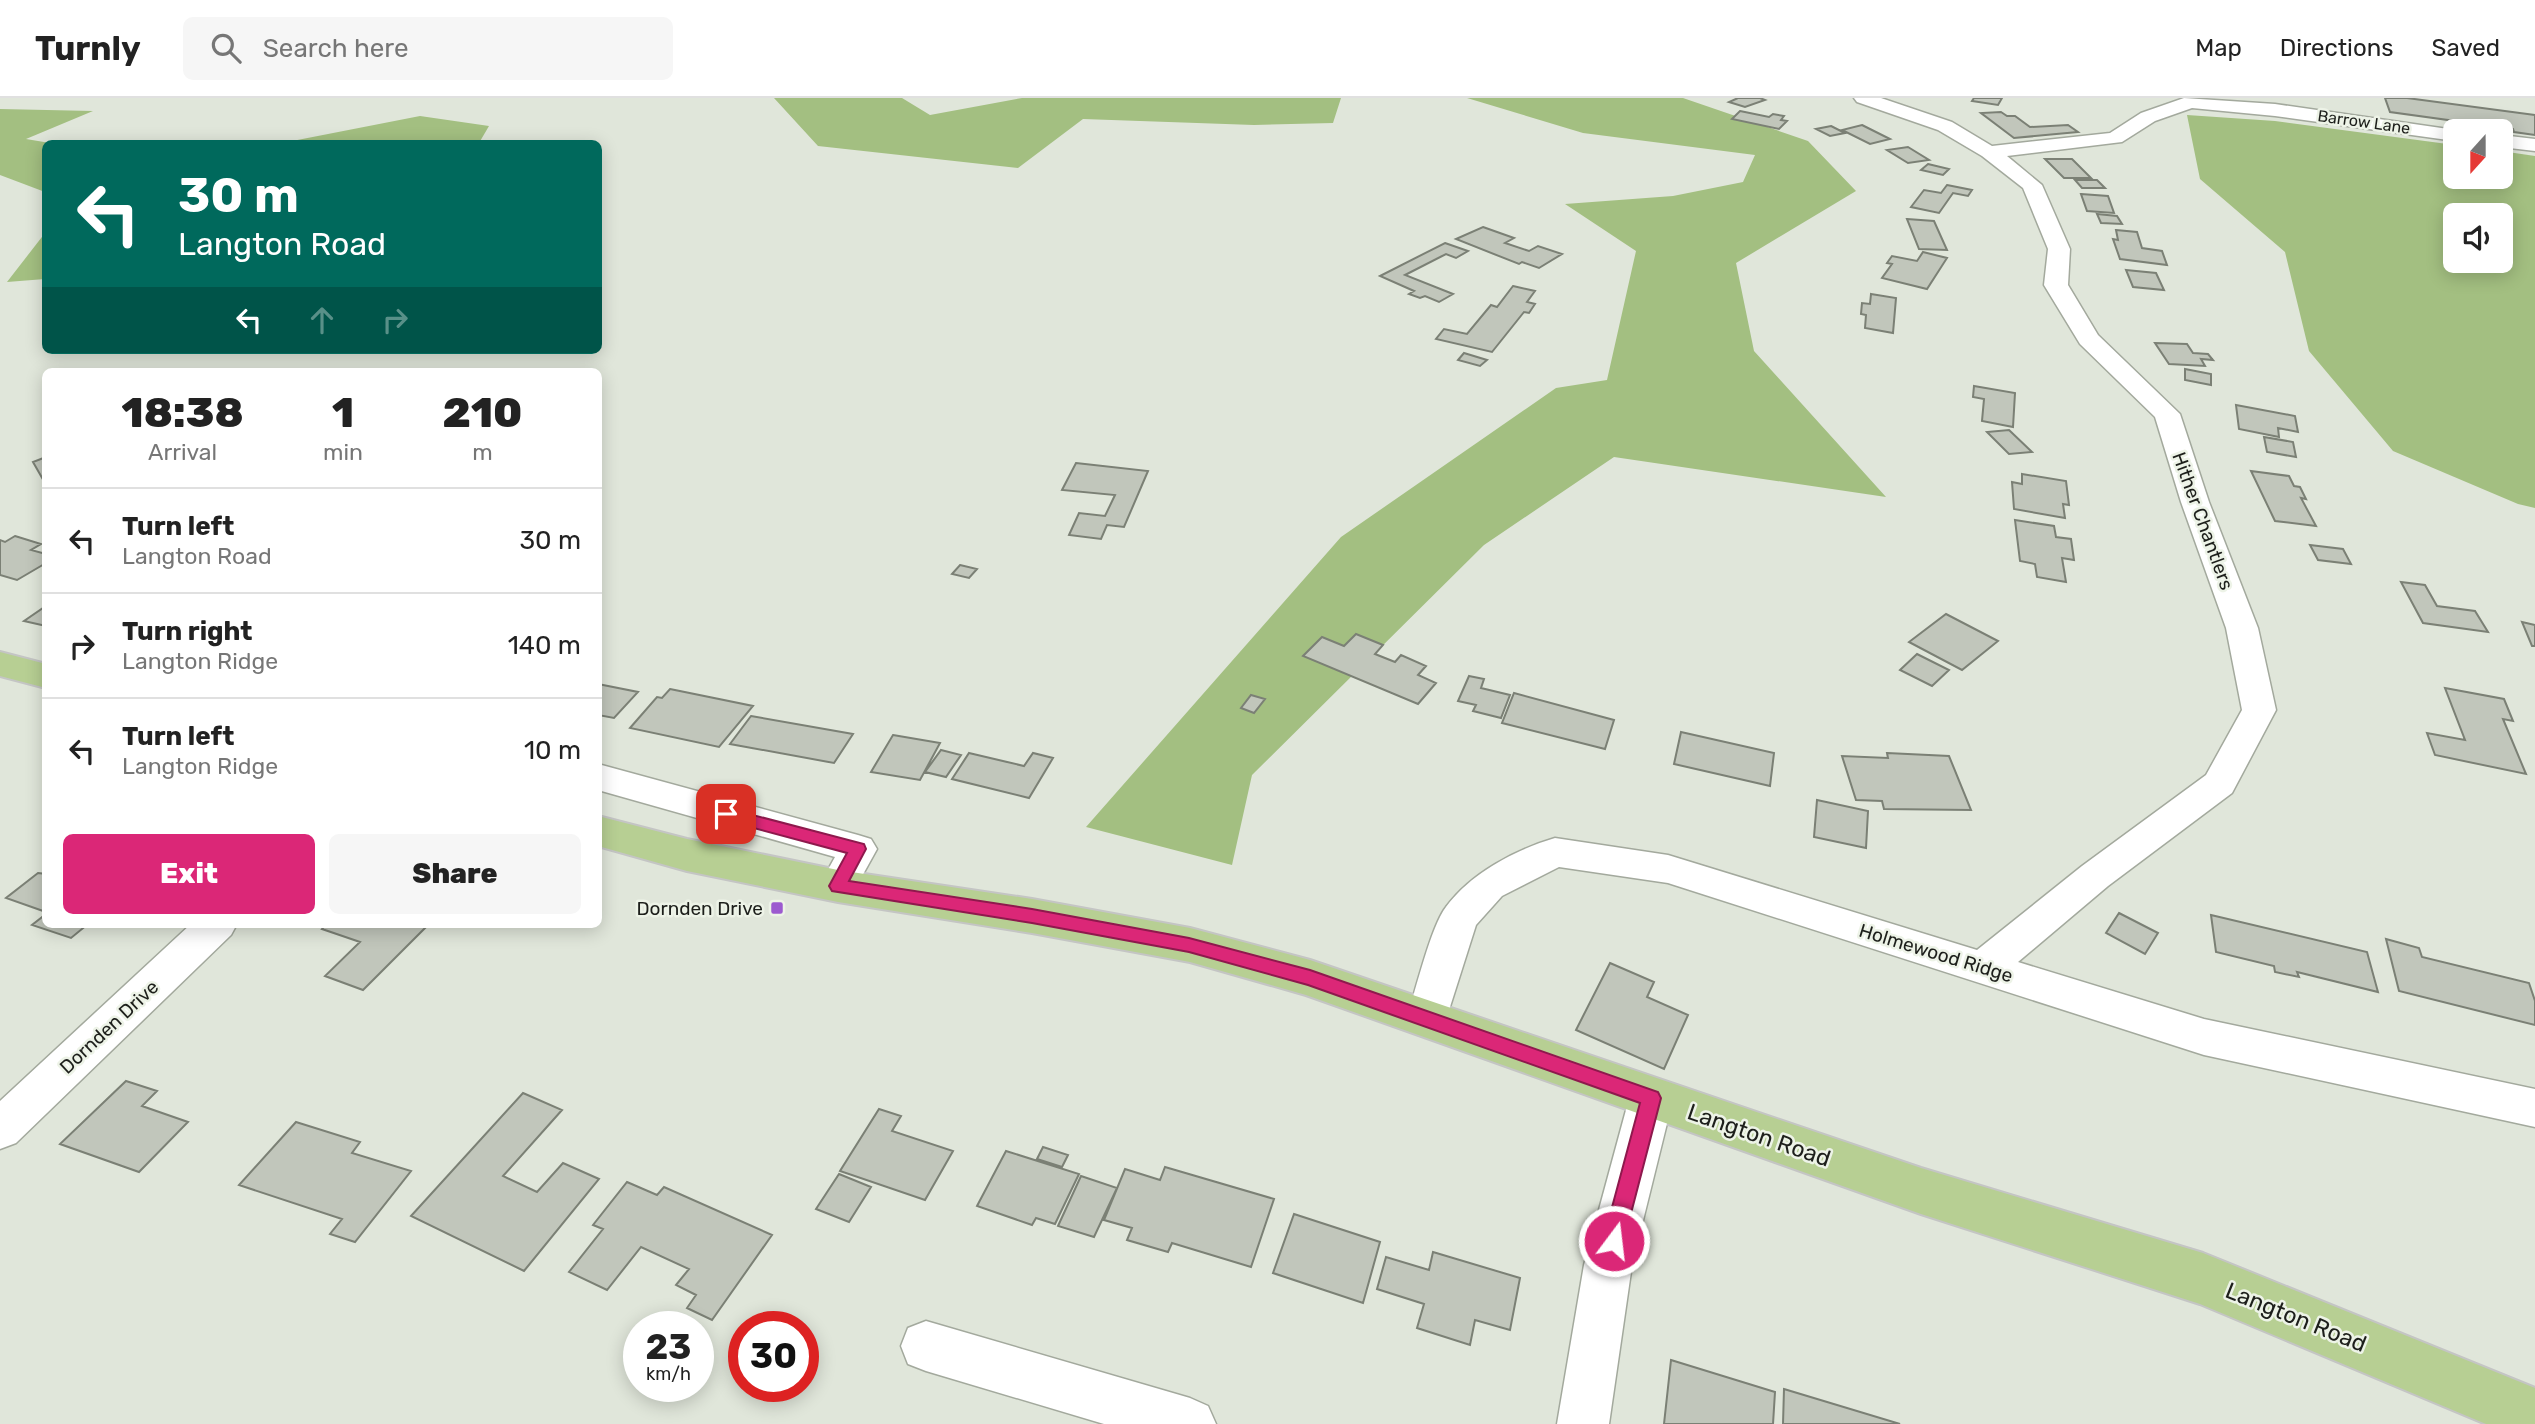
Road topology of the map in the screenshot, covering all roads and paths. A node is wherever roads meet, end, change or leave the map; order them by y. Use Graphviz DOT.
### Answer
graph roads {
  1 [pos="1863,98"];
  2 [pos="2443,133"];
  3 [pos="2513,142"];
  4 [pos="2535,145"];
  5 [pos="1989,152"];
  6 [pos="0,664"];
  7 [pos="42,675"];
  8 [pos="602,778"];
  9 [pos="602,832"];
  10 [pos="838,886"];
  11 [pos="213,928"];
  12 [pos="1983,968"];
  13 [pos="1427,1020"];
  14 [pos="1651,1098"];
  15 [pos="2535,1108"];
  16 [pos="0,1129"];
  17 [pos="926,1346"];
  18 [pos="2535,1416"];
  19 [pos="1190,1424"];
  20 [pos="1583,1424"];
  1 -- 5 [label="street, Hither Chantlers"];
  2 -- 5 [label="street, Barrow Lane"];
  3 -- 4 [label="street"];
  5 -- 12 [label="street, Hither Chantlers"];
  6 -- 7 [label="main road"];
  8 -- 10 [label="street"];
  9 -- 10 [label="main road, Langton Road"];
  10 -- 13 [label="main road, Langton Road"];
  11 -- 16 [label="street, Dornden Drive"];
  12 -- 13 [label="street, Holmewood Ridge"];
  12 -- 15 [label="street, Holmewood Ridge"];
  13 -- 14 [label="main road, Langton Road"];
  14 -- 18 [label="main road, Langton Road"];
  14 -- 20 [label="street"];
  17 -- 19 [label="street"];
}
